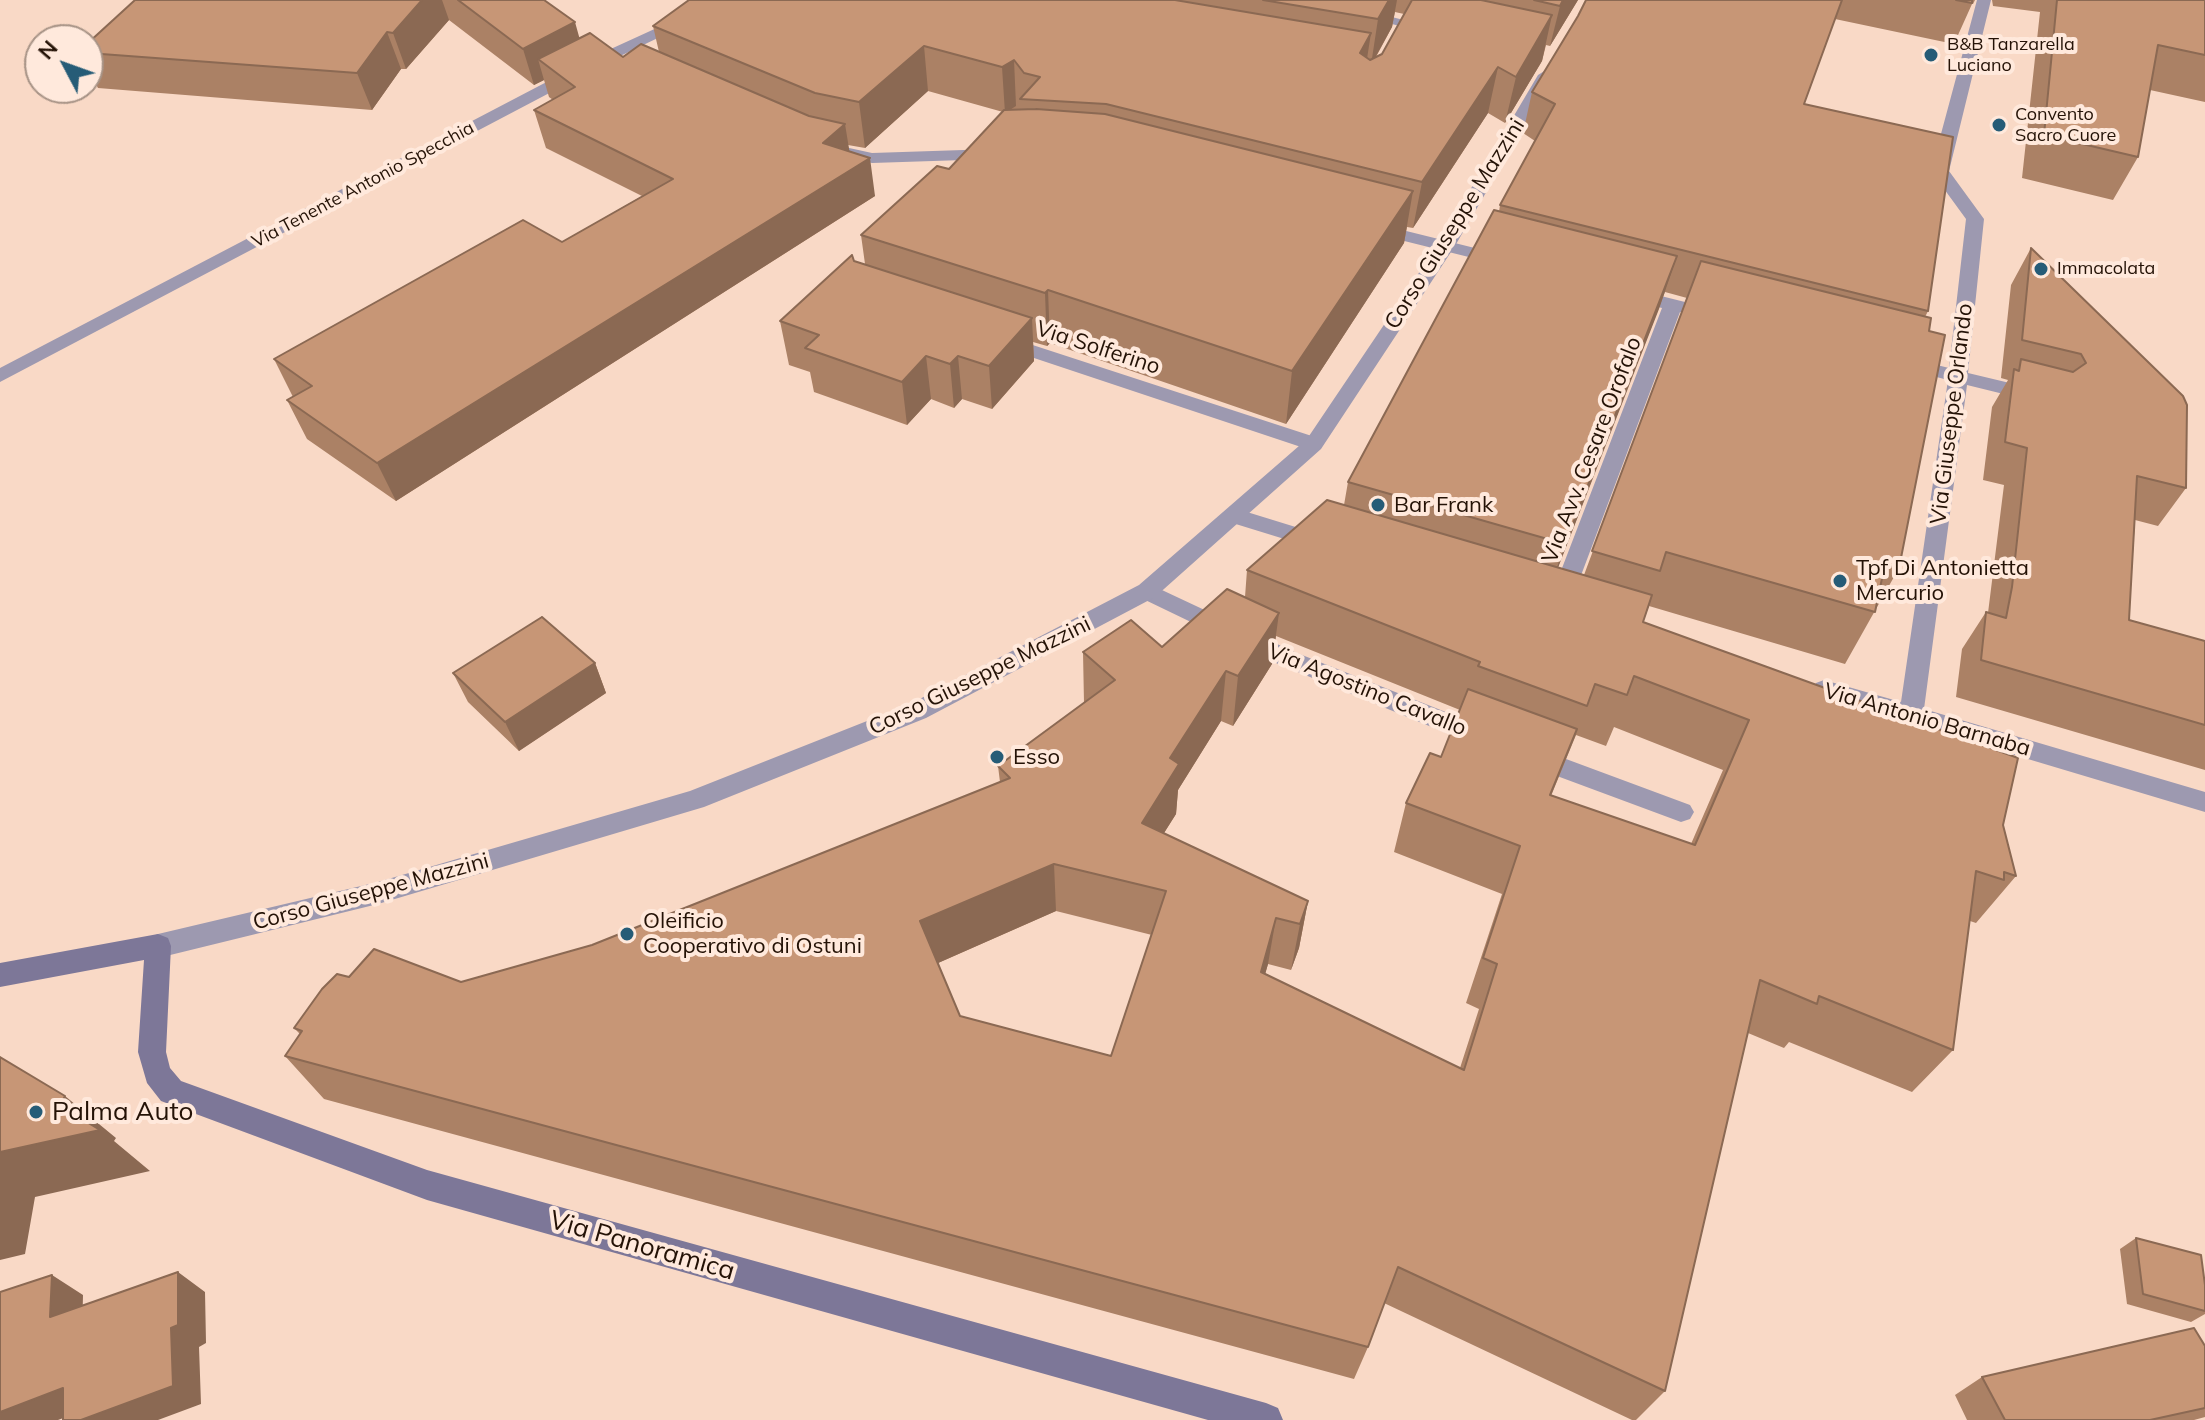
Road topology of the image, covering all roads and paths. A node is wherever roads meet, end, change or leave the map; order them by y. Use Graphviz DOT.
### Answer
graph roads {
  1 [pos="730,0"];
  2 [pos="1305,0"];
  3 [pos="1984,0"];
  4 [pos="1451,34"];
  5 [pos="608,56"];
  6 [pos="1557,56"];
  7 [pos="636,68"];
  8 [pos="816,146"];
  9 [pos="1008,154"];
  10 [pos="1357,223"];
  11 [pos="1446,246"];
  12 [pos="1522,266"];
  13 [pos="1612,289"];
  14 [pos="1673,305"];
  15 [pos="1733,320"];
  16 [pos="987,336"];
  17 [pos="1883,358"];
  18 [pos="0,376"];
  19 [pos="1958,377"];
  20 [pos="2050,400"];
  21 [pos="1314,444"];
  22 [pos="1234,516"];
  23 [pos="1342,549"];
  24 [pos="1147,591"];
  25 [pos="1556,613"];
  26 [pos="1808,685"];
  27 [pos="1911,714"];
  28 [pos="2205,802"];
  29 [pos="1681,812"];
  30 [pos="158,946"];
  31 [pos="0,975"];
  32 [pos="1266,1420"];
  1 -- 5 [label="street, Via Tenente Antonio Specchia"];
  2 -- 4 [label="street"];
  3 -- 19 [label="street, Via Giuseppe Orlando"];
  5 -- 7 [label="street"];
  5 -- 18 [label="street, Via Tenente Antonio Specchia"];
  6 -- 11 [label="street, Corso Giuseppe Mazzini"];
  8 -- 9 [label="street"];
  10 -- 11 [label="street"];
  11 -- 12 [label="street"];
  11 -- 21 [label="street, Corso Giuseppe Mazzini"];
  13 -- 14 [label="street"];
  14 -- 15 [label="street"];
  14 -- 25 [label="street, Via Avv. Cesare Orofalo"];
  16 -- 21 [label="street, Via Solferino"];
  17 -- 19 [label="street"];
  19 -- 20 [label="street"];
  19 -- 27 [label="street, Via Giuseppe Orlando"];
  21 -- 22 [label="street, Corso Giuseppe Mazzini"];
  22 -- 23 [label="street"];
  22 -- 24 [label="street, Corso Giuseppe Mazzini"];
  24 -- 29 [label="street, Via Agostino Cavallo"];
  24 -- 30 [label="street, Corso Giuseppe Mazzini"];
  26 -- 27 [label="street, Via Antonio Barnaba"];
  27 -- 28 [label="street, Via Antonio Barnaba"];
  30 -- 31 [label="main road, Corso Giuseppe Mazzini"];
  30 -- 32 [label="main road, Via Panoramica"];
}
